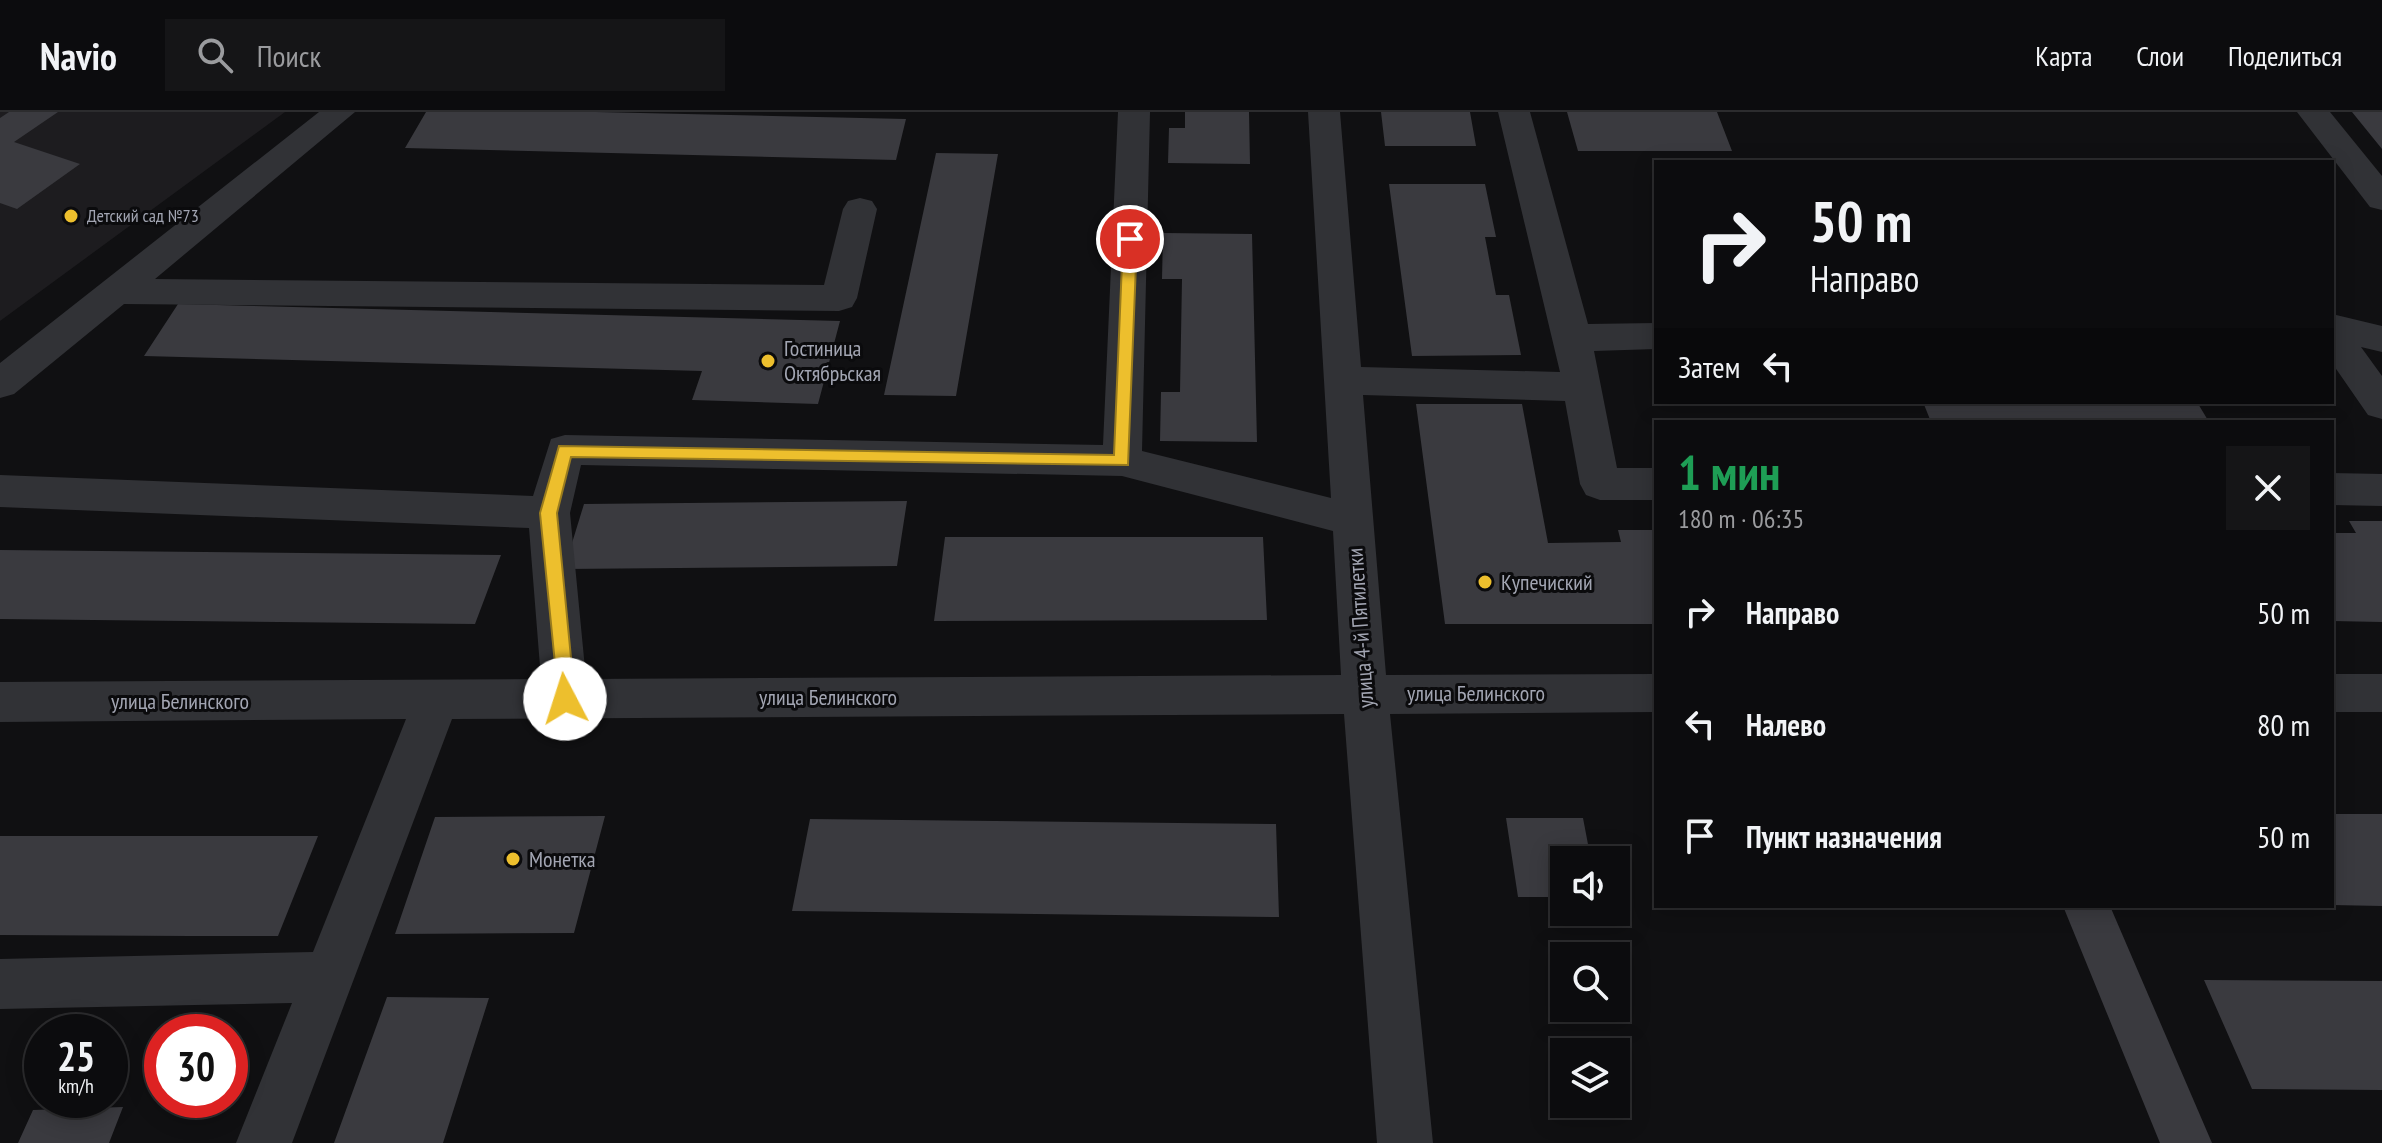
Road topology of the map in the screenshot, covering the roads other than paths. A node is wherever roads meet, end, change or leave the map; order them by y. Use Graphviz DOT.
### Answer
graph roads {
  1 [pos="339,112"];
  2 [pos="1134,112"];
  3 [pos="1324,112"];
  4 [pos="1514,112"];
  5 [pos="2313,112"];
  6 [pos="2382,199"];
  7 [pos="860,209"];
  8 [pos="113,291"];
  9 [pos="2334,327"];
  10 [pos="1654,336"];
  11 [pos="1573,338"];
  12 [pos="2334,338"];
  13 [pos="2382,339"];
  14 [pos="1343,380"];
  15 [pos="0,384"];
  16 [pos="1582,387"];
  17 [pos="2382,405"];
  18 [pos="1122,461"];
  19 [pos="1654,484"];
  20 [pos="2334,489"];
  21 [pos="2382,490"];
  22 [pos="0,491"];
  23 [pos="549,513"];
  24 [pos="1353,520"];
  25 [pos="1365,693"];
  26 [pos="1654,693"];
  27 [pos="2334,693"];
  28 [pos="2382,693"];
  29 [pos="437,699"];
  30 [pos="565,699"];
  31 [pos="0,702"];
  32 [pos="328,977"];
  33 [pos="0,984"];
  34 [pos="264,1143"];
  35 [pos="1405,1143"];
  1 -- 8 [label="street"];
  2 -- 18 [label="street"];
  3 -- 14 [label="street, улица 4-й Пятилетки"];
  4 -- 11 [label="street"];
  5 -- 6 [label="street"];
  7 -- 8 [label="street"];
  8 -- 15 [label="street"];
  9 -- 13 [label="street"];
  10 -- 11 [label="street"];
  11 -- 16 [label="street"];
  12 -- 17 [label="street"];
  14 -- 16 [label="street"];
  14 -- 24 [label="street, улица 4-й Пятилетки"];
  16 -- 19 [label="street"];
  18 -- 23 [label="street"];
  18 -- 24 [label="street"];
  20 -- 21 [label="street"];
  22 -- 23 [label="street"];
  23 -- 30 [label="street"];
  24 -- 25 [label="street, улица 4-й Пятилетки"];
  25 -- 26 [label="street, улица Белинского"];
  25 -- 30 [label="street, улица Белинского"];
  25 -- 35 [label="street, улица 4-й Пятилетки"];
  27 -- 28 [label="street"];
  29 -- 30 [label="street, улица Белинского"];
  29 -- 31 [label="street, улица Белинского"];
  29 -- 32 [label="street"];
  32 -- 33 [label="street"];
  32 -- 34 [label="street"];
}
